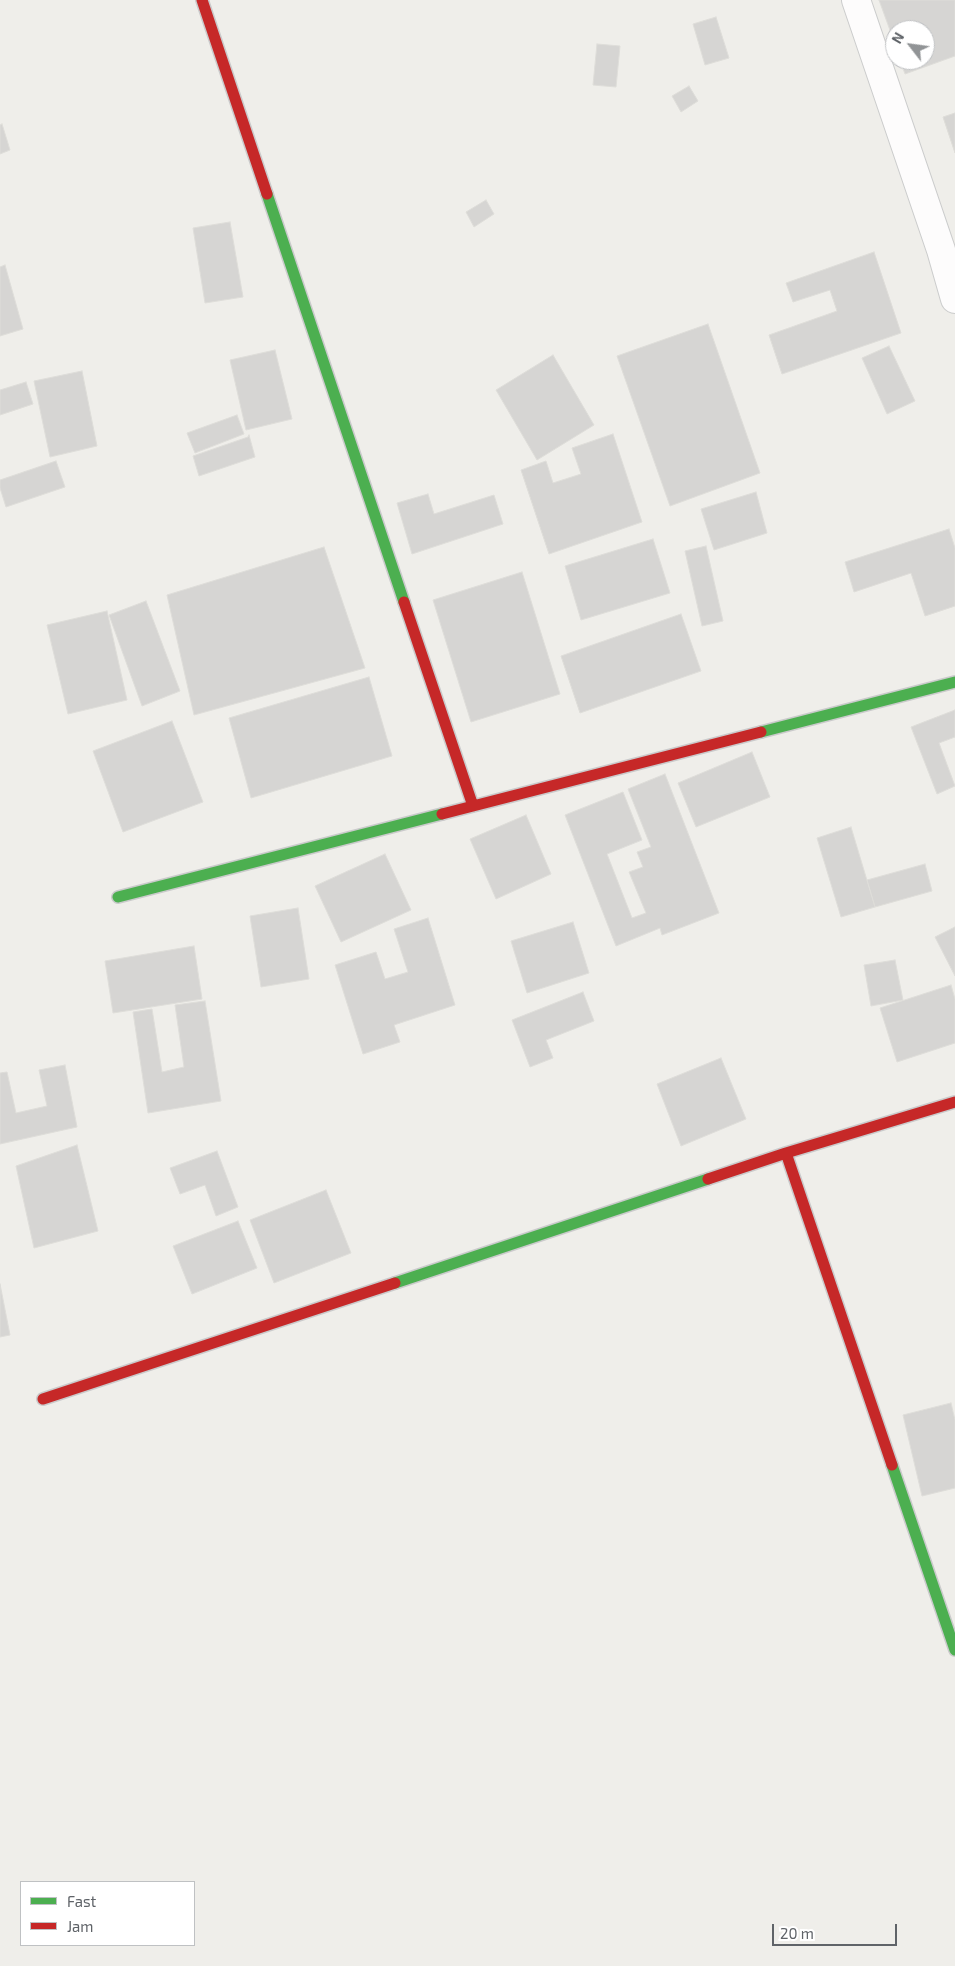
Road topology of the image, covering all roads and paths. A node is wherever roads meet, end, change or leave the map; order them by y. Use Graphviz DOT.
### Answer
graph roads {
  1 [pos="202,0"];
  2 [pos="856,0"];
  3 [pos="955,299"];
  4 [pos="955,682"];
  5 [pos="473,806"];
  6 [pos="118,897"];
  7 [pos="955,1102"];
  8 [pos="786,1153"];
  9 [pos="43,1399"];
  10 [pos="955,1650"];
  1 -- 5 [label="street"];
  2 -- 3 [label="street"];
  4 -- 5 [label="street"];
  5 -- 6 [label="street"];
  7 -- 8 [label="street"];
  8 -- 9 [label="street"];
  8 -- 10 [label="street"];
}
